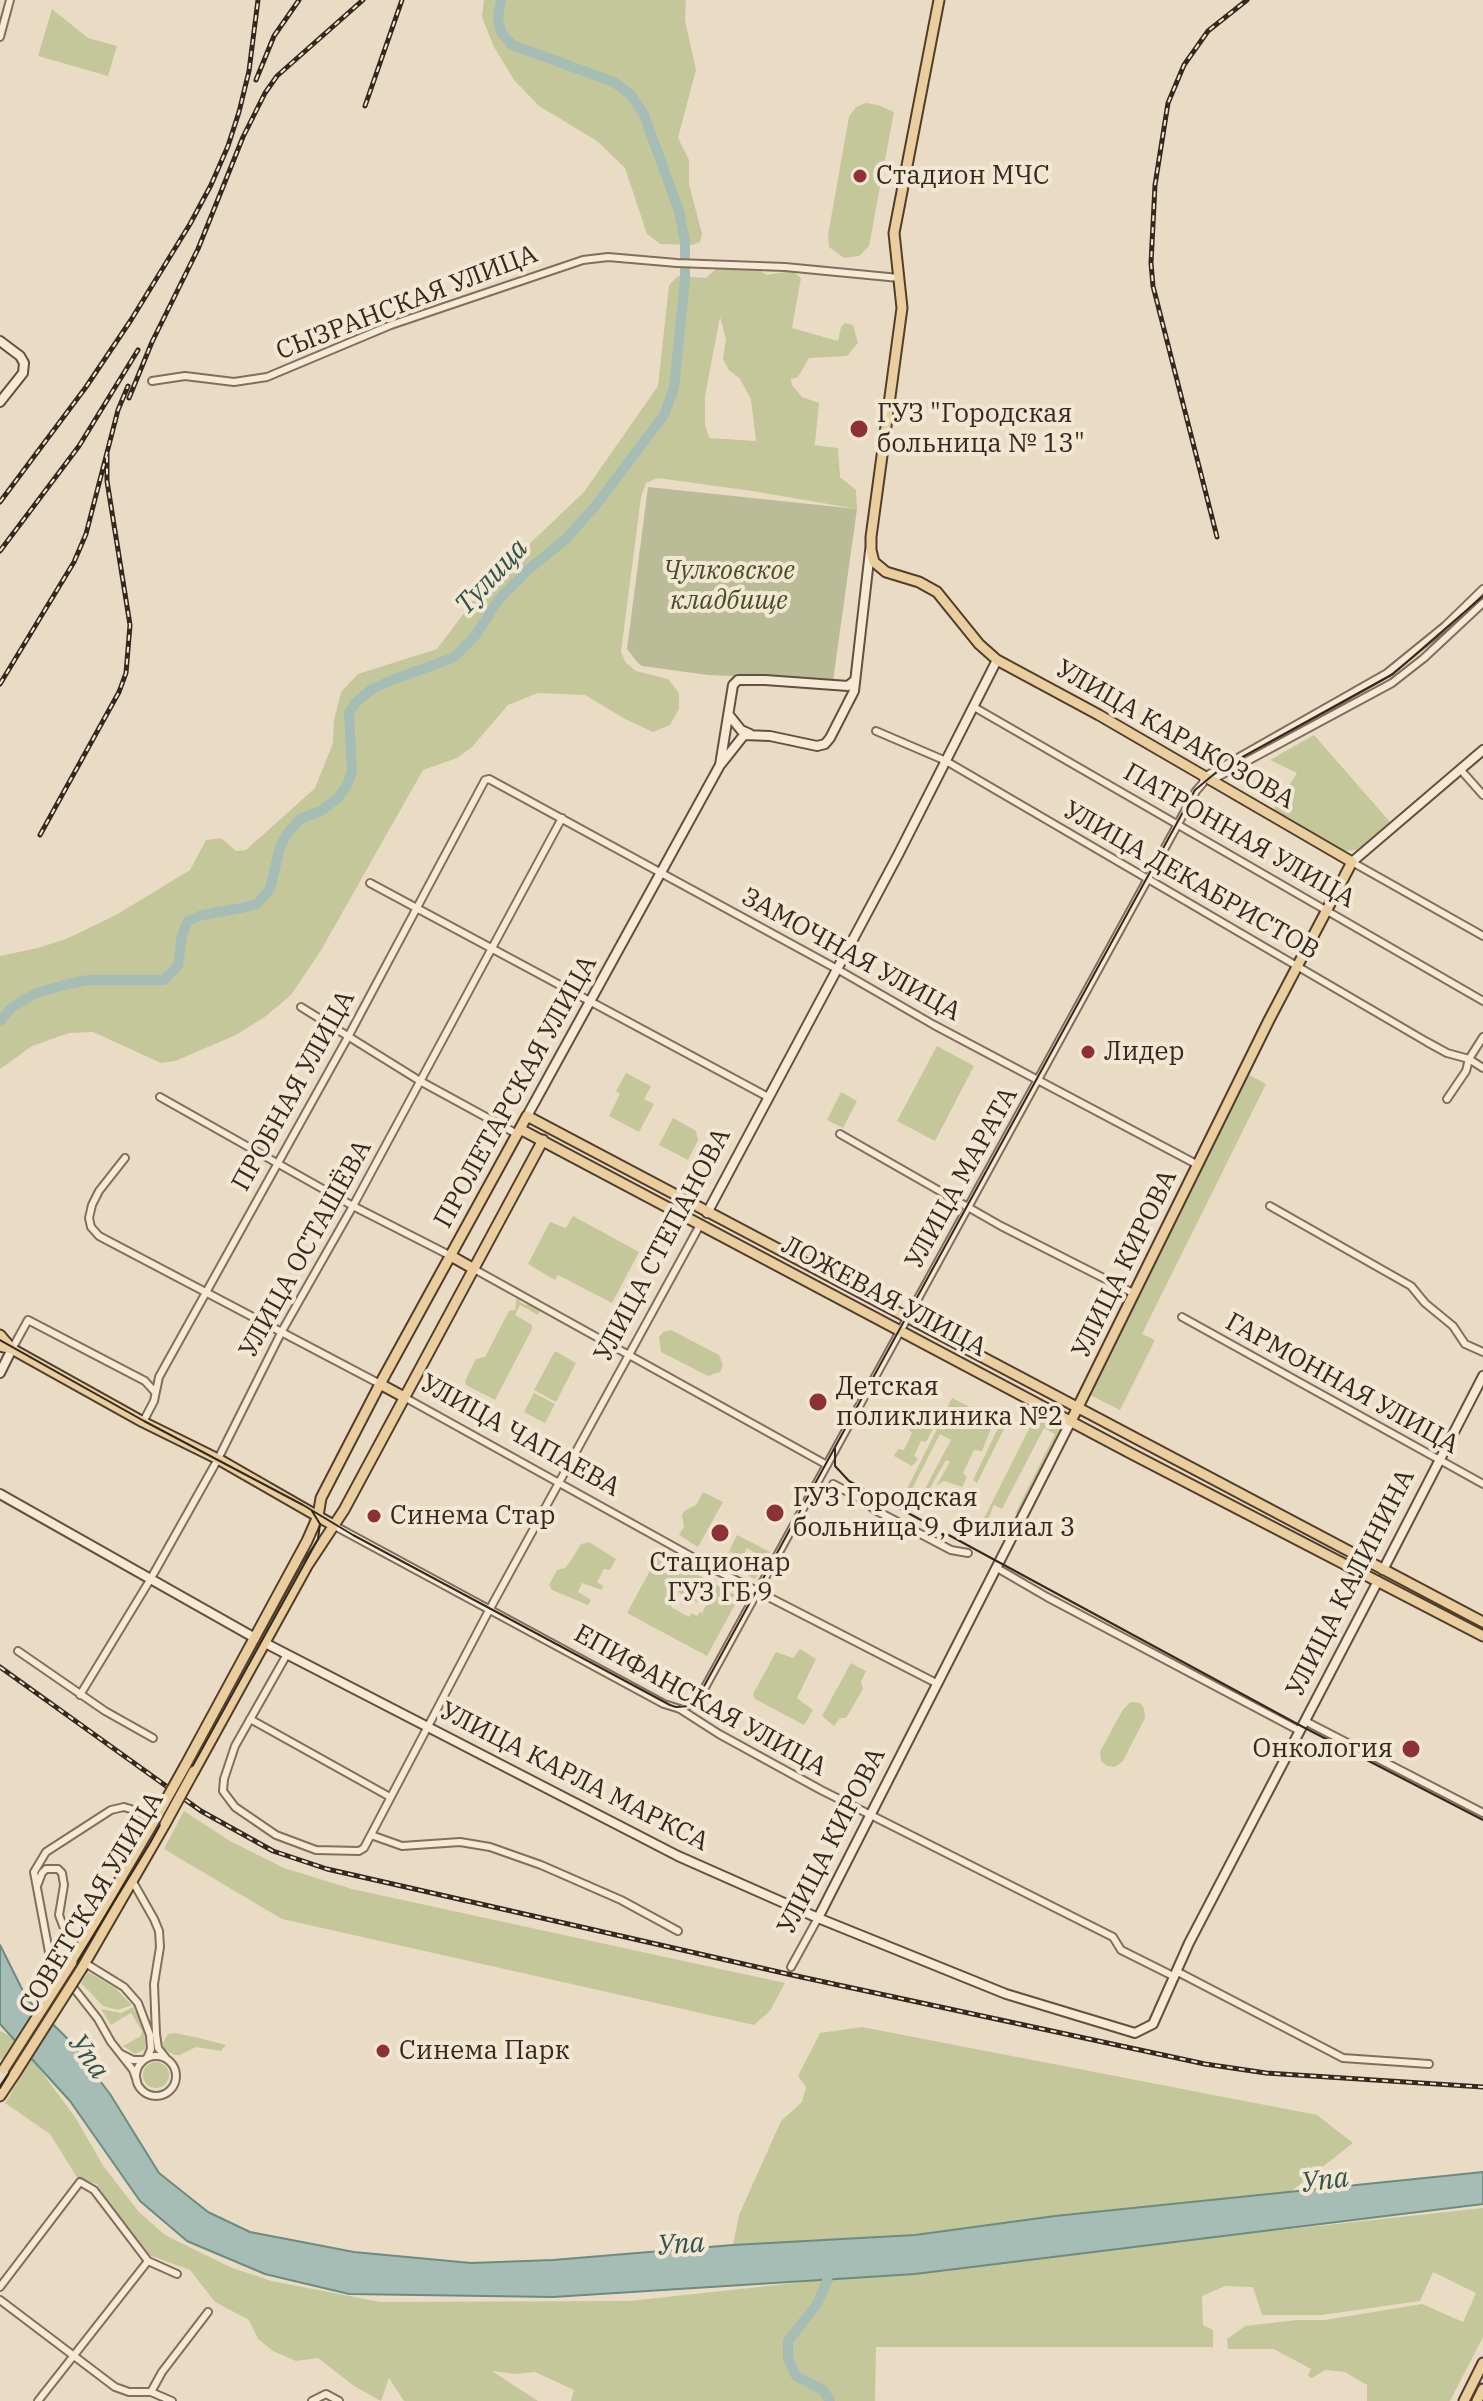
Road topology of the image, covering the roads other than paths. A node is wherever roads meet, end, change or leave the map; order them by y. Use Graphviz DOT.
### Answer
graph roads {
  1 [pos="10,0"];
  2 [pos="939,0"];
  3 [pos="0,37"];
  4 [pos="899,278"];
  5 [pos="0,341"];
  6 [pos="152,381"];
  7 [pos="0,402"];
  8 [pos="871,550"];
  9 [pos="891,574"];
  10 [pos="867,580"];
  11 [pos="1483,589"];
  12 [pos="1483,603"];
  13 [pos="1406,658"];
  14 [pos="997,660"];
  15 [pos="1413,666"];
  16 [pos="855,680"];
  17 [pos="974,707"];
  18 [pos="728,714"];
  19 [pos="876,731"];
  20 [pos="750,734"];
  21 [pos="1483,750"];
  22 [pos="946,761"];
  23 [pos="720,765"];
  24 [pos="1460,769"];
  25 [pos="485,780"];
  26 [pos="1206,780"];
  27 [pos="1483,795"];
  28 [pos="562,818"];
  29 [pos="1178,825"];
  30 [pos="1352,862"];
  31 [pos="661,874"];
  32 [pos="1148,879"];
  33 [pos="370,883"];
  34 [pos="416,908"];
  35 [pos="1327,910"];
  36 [pos="1483,936"];
  37 [pos="492,950"];
  38 [pos="1297,967"];
  39 [pos="837,969"];
  40 [pos="1483,1001"];
  41 [pos="590,1003"];
  42 [pos="301,1007"];
  43 [pos="348,1037"];
  44 [pos="1483,1037"];
  45 [pos="1469,1059"];
  46 [pos="1483,1068"];
  47 [pos="1040,1079"];
  48 [pos="420,1081"];
  49 [pos="160,1097"];
  50 [pos="768,1097"];
  51 [pos="1447,1099"];
  52 [pos="527,1116"];
  53 [pos="840,1134"];
  54 [pos="517,1135"];
  55 [pos="543,1140"];
  56 [pos="536,1154"];
  57 [pos="125,1158"];
  58 [pos="278,1163"];
  59 [pos="1198,1165"];
  60 [pos="353,1206"];
  61 [pos="1270,1206"];
  62 [pos="968,1207"];
  63 [pos="707,1213"];
  64 [pos="700,1225"];
  65 [pos="451,1256"];
  66 [pos="474,1269"];
  67 [pos="823,1274"];
  68 [pos="816,1287"];
  69 [pos="206,1293"];
  70 [pos="1135,1294"];
  71 [pos="1182,1317"];
  72 [pos="907,1319"];
  73 [pos="282,1331"];
  74 [pos="901,1331"];
  75 [pos="0,1335"];
  76 [pos="0,1346"];
  77 [pos="12,1349"];
  78 [pos="1483,1352"];
  79 [pos="629,1354"];
  80 [pos="0,1373"];
  81 [pos="1483,1376"];
  82 [pos="380,1384"];
  83 [pos="155,1394"];
  84 [pos="404,1397"];
  85 [pos="1078,1409"];
  86 [pos="1071,1421"];
  87 [pos="143,1422"];
  88 [pos="218,1459"];
  89 [pos="1438,1461"];
  90 [pos="827,1465"];
  91 [pos="560,1482"];
  92 [pos="833,1484"];
  93 [pos="1483,1484"];
  94 [pos="0,1494"];
  95 [pos="318,1516"];
  96 [pos="333,1525"];
  97 [pos="968,1553"];
  98 [pos="997,1568"];
  99 [pos="1383,1570"];
  100 [pos="150,1580"];
  101 [pos="1378,1581"];
  102 [pos="758,1592"];
  103 [pos="490,1609"];
  104 [pos="1483,1622"];
  105 [pos="1483,1636"];
  106 [pos="255,1638"];
  107 [pos="265,1643"];
  108 [pos="18,1651"];
  109 [pos="286,1656"];
  110 [pos="938,1684"];
  111 [pos="80,1695"];
  112 [pos="680,1709"];
  113 [pos="250,1719"];
  114 [pos="1305,1721"];
  115 [pos="426,1728"];
  116 [pos="1300,1731"];
  117 [pos="153,1738"];
  118 [pos="190,1769"];
  119 [pos="390,1797"];
  120 [pos="1483,1813"];
  121 [pos="871,1815"];
  122 [pos="159,1822"];
  123 [pos="371,1835"];
  124 [pos="133,1882"];
  125 [pos="36,1889"];
  126 [pos="818,1918"];
  127 [pos="678,1931"];
  128 [pos="79,1950"];
  129 [pos="84,1966"];
  130 [pos="791,1967"];
  131 [pos="1175,1974"];
  132 [pos="1153,2024"];
  133 [pos="118,2052"];
  134 [pos="166,2058"];
  135 [pos="146,2059"];
  136 [pos="1429,2064"];
  137 [pos="2,2072"];
  138 [pos="137,2081"];
  139 [pos="0,2096"];
  140 [pos="148,2261"];
  141 [pos="177,2274"];
  142 [pos="0,2287"];
  143 [pos="0,2300"];
  144 [pos="208,2312"];
  145 [pos="73,2355"];
  146 [pos="1483,2363"];
  147 [pos="1483,2389"];
  148 [pos="151,2392"];
  149 [pos="38,2401"];
  150 [pos="172,2401"];
  151 [pos="312,2401"];
  152 [pos="339,2401"];
  153 [pos="1464,2401"];
  154 [pos="1477,2401"];
  1 -- 3 [label="street"];
  2 -- 4 [label="main road"];
  4 -- 6 [label="street, СЫЗРАНСКАЯ УЛИЦА"];
  4 -- 8 [label="main road"];
  5 -- 7 [label="street"];
  8 -- 9 [label="main road"];
  8 -- 10 [label="street"];
  9 -- 10 [label="street"];
  9 -- 14 [label="main road, УЛИЦА КАРАКОЗОВА"];
  10 -- 16 [label="street"];
  11 -- 13 [label="street, УЛИЦА МАРАТА"];
  12 -- 15 [label="street"];
  13 -- 15 [label="street"];
  13 -- 26 [label="street, УЛИЦА МАРАТА"];
  14 -- 17 [label="street, УЛИЦА СТЕПАНОВА"];
  14 -- 26 [label="main road, УЛИЦА КАРАКОЗОВА"];
  15 -- 26 [label="street"];
  16 -- 18 [label="street, ПРОЛЕТАРСКАЯ УЛИЦА"];
  16 -- 20 [label="street"];
  17 -- 22 [label="street, УЛИЦА СТЕПАНОВА"];
  17 -- 29 [label="street, ПАТРОННАЯ УЛИЦА"];
  18 -- 20 [label="street"];
  18 -- 23 [label="street, ПРОЛЕТАРСКАЯ УЛИЦА"];
  19 -- 22 [label="street, УЛИЦА ДЕКАБРИСТОВ"];
  20 -- 23 [label="street"];
  21 -- 24 [label="street, УЛИЦА КИРОВА"];
  22 -- 32 [label="street, УЛИЦА ДЕКАБРИСТОВ"];
  22 -- 39 [label="street, УЛИЦА СТЕПАНОВА"];
  23 -- 31 [label="street, ПРОЛЕТАРСКАЯ УЛИЦА"];
  24 -- 27 [label="street"];
  24 -- 30 [label="street, УЛИЦА КИРОВА"];
  25 -- 28 [label="street, ЗАМОЧНАЯ УЛИЦА"];
  25 -- 34 [label="street, ПРОБНАЯ УЛИЦА"];
  26 -- 29 [label="street, УЛИЦА МАРАТА"];
  26 -- 30 [label="main road, УЛИЦА КАРАКОЗОВА"];
  28 -- 31 [label="street, ЗАМОЧНАЯ УЛИЦА"];
  28 -- 37 [label="street, УЛИЦА ОСТАШЁВА"];
  29 -- 32 [label="street, УЛИЦА МАРАТА"];
  29 -- 35 [label="street, ПАТРОННАЯ УЛИЦА"];
  30 -- 35 [label="main road, УЛИЦА КИРОВА"];
  30 -- 36 [label="street, УЛИЦА КАРАКОЗОВА"];
  31 -- 39 [label="street, ЗАМОЧНАЯ УЛИЦА"];
  31 -- 41 [label="street, ПРОЛЕТАРСКАЯ УЛИЦА"];
  32 -- 38 [label="street, УЛИЦА ДЕКАБРИСТОВ"];
  32 -- 47 [label="street, УЛИЦА МАРАТА"];
  33 -- 34 [label="street"];
  34 -- 37 [label="street"];
  34 -- 43 [label="street, ПРОБНАЯ УЛИЦА"];
  35 -- 38 [label="main road, УЛИЦА КИРОВА"];
  35 -- 40 [label="street, ПАТРОННАЯ УЛИЦА"];
  37 -- 41 [label="street"];
  37 -- 48 [label="street, УЛИЦА ОСТАШЁВА"];
  38 -- 45 [label="street, УЛИЦА ДЕКАБРИСТОВ"];
  38 -- 59 [label="main road, УЛИЦА КИРОВА"];
  39 -- 47 [label="street, ЗАМОЧНАЯ УЛИЦА"];
  39 -- 50 [label="street, УЛИЦА СТЕПАНОВА"];
  41 -- 50 [label="street"];
  41 -- 52 [label="street, ПРОЛЕТАРСКАЯ УЛИЦА"];
  42 -- 43 [label="street, ЛОЖЕВАЯ УЛИЦА"];
  43 -- 48 [label="street, ЛОЖЕВАЯ УЛИЦА"];
  43 -- 58 [label="street, ПРОБНАЯ УЛИЦА"];
  44 -- 45 [label="street"];
  45 -- 46 [label="street, УЛИЦА ДЕКАБРИСТОВ"];
  45 -- 51 [label="street"];
  47 -- 59 [label="street, ЗАМОЧНАЯ УЛИЦА"];
  47 -- 62 [label="street, УЛИЦА МАРАТА"];
  48 -- 54 [label="street, ЛОЖЕВАЯ УЛИЦА"];
  48 -- 60 [label="street, УЛИЦА ОСТАШЁВА"];
  49 -- 58 [label="street"];
  50 -- 63 [label="street, УЛИЦА СТЕПАНОВА"];
  52 -- 54 [label="main road, ПРОЛЕТАРСКАЯ УЛИЦА"];
  52 -- 63 [label="main road, ЛОЖЕВАЯ УЛИЦА"];
  53 -- 62 [label="street"];
  54 -- 55 [label="main road, ЛОЖЕВАЯ УЛИЦА"];
  54 -- 56 [label="main road"];
  54 -- 65 [label="main road, ПРОЛЕТАРСКАЯ УЛИЦА"];
  55 -- 56 [label="main road, ПРОЛЕТАРСКАЯ УЛИЦА"];
  55 -- 64 [label="main road, ЛОЖЕВАЯ УЛИЦА"];
  56 -- 66 [label="main road, ПРОЛЕТАРСКАЯ УЛИЦА"];
  57 -- 69 [label="street, УЛИЦА ЧАПАЕВА"];
  58 -- 60 [label="street"];
  58 -- 69 [label="street, ПРОБНАЯ УЛИЦА"];
  59 -- 70 [label="main road, УЛИЦА КИРОВА"];
  60 -- 65 [label="street"];
  60 -- 73 [label="street, УЛИЦА ОСТАШЁВА"];
  61 -- 78 [label="street"];
  62 -- 70 [label="street"];
  62 -- 72 [label="street, УЛИЦА МАРАТА"];
  63 -- 64 [label="main road, УЛИЦА СТЕПАНОВА"];
  63 -- 67 [label="main road, ЛОЖЕВАЯ УЛИЦА"];
  64 -- 68 [label="main road, ЛОЖЕВАЯ УЛИЦА"];
  64 -- 79 [label="street, УЛИЦА СТЕПАНОВА"];
  65 -- 66 [label="main road"];
  65 -- 82 [label="main road, ПРОЛЕТАРСКАЯ УЛИЦА"];
  66 -- 79 [label="street"];
  66 -- 84 [label="main road, ПРОЛЕТАРСКАЯ УЛИЦА"];
  67 -- 68 [label="main road"];
  67 -- 72 [label="main road, ЛОЖЕВАЯ УЛИЦА"];
  68 -- 74 [label="main road, ЛОЖЕВАЯ УЛИЦА"];
  69 -- 73 [label="street, УЛИЦА ЧАПАЕВА"];
  69 -- 83 [label="street, ПРОБНАЯ УЛИЦА"];
  70 -- 85 [label="main road, УЛИЦА КИРОВА"];
  71 -- 89 [label="street, ГАРМОННАЯ УЛИЦА"];
  72 -- 74 [label="street, УЛИЦА МАРАТА"];
  72 -- 85 [label="main road, ЛОЖЕВАЯ УЛИЦА"];
  73 -- 82 [label="street, УЛИЦА ЧАПАЕВА"];
  73 -- 88 [label="street, УЛИЦА ОСТАШЁВА"];
  74 -- 86 [label="main road, ЛОЖЕВАЯ УЛИЦА"];
  74 -- 90 [label="street, УЛИЦА МАРАТА"];
  75 -- 77 [label="main road"];
  76 -- 77 [label="main road"];
  77 -- 80 [label="street"];
  77 -- 83 [label="street"];
  77 -- 87 [label="main road"];
  79 -- 90 [label="street"];
  79 -- 91 [label="street, УЛИЦА СТЕПАНОВА"];
  81 -- 89 [label="street, УЛИЦА КАЛИНИНА"];
  82 -- 84 [label="main road, УЛИЦА ЧАПАЕВА"];
  82 -- 95 [label="main road, ПРОЛЕТАРСКАЯ УЛИЦА"];
  83 -- 87 [label="street, ПРОБНАЯ УЛИЦА"];
  84 -- 91 [label="street, УЛИЦА ЧАПАЕВА"];
  84 -- 96 [label="main road, ПРОЛЕТАРСКАЯ УЛИЦА"];
  85 -- 86 [label="main road, УЛИЦА КИРОВА"];
  85 -- 99 [label="main road, ЛОЖЕВАЯ УЛИЦА"];
  86 -- 98 [label="street, УЛИЦА КИРОВА"];
  86 -- 101 [label="main road, ЛОЖЕВАЯ УЛИЦА"];
  87 -- 88 [label="main road"];
  88 -- 95 [label="main road"];
  88 -- 100 [label="street, УЛИЦА ОСТАШЁВА"];
  89 -- 93 [label="street, ГАРМОННАЯ УЛИЦА"];
  89 -- 99 [label="street, УЛИЦА КАЛИНИНА"];
  90 -- 102 [label="street, УЛИЦА МАРАТА"];
  91 -- 102 [label="street, УЛИЦА ЧАПАЕВА"];
  91 -- 103 [label="street, УЛИЦА СТЕПАНОВА"];
  92 -- 97 [label="street"];
  94 -- 100 [label="street, УЛИЦА КАРЛА МАРКСА"];
  95 -- 96 [label="main road"];
  95 -- 106 [label="main road, ПРОЛЕТАРСКАЯ УЛИЦА"];
  96 -- 103 [label="street, ЕПИФАНСКАЯ УЛИЦА"];
  96 -- 107 [label="main road, ПРОЛЕТАРСКАЯ УЛИЦА"];
  98 -- 110 [label="street, УЛИЦА КИРОВА"];
  98 -- 116 [label="street"];
  99 -- 101 [label="main road, УЛИЦА КАЛИНИНА"];
  99 -- 104 [label="main road, ЛОЖЕВАЯ УЛИЦА"];
  100 -- 106 [label="street, УЛИЦА КАРЛА МАРКСА"];
  100 -- 111 [label="street, УЛИЦА ОСТАШЁВА"];
  101 -- 105 [label="main road, ЛОЖЕВАЯ УЛИЦА"];
  101 -- 114 [label="street, УЛИЦА КАЛИНИНА"];
  102 -- 110 [label="street, УЛИЦА ЧАПАЕВА"];
  102 -- 112 [label="street, УЛИЦА МАРАТА"];
  103 -- 112 [label="street, ЕПИФАНСКАЯ УЛИЦА"];
  103 -- 115 [label="street, УЛИЦА СТЕПАНОВА"];
  106 -- 107 [label="main road, УЛИЦА КАРЛА МАРКСА"];
  106 -- 118 [label="main road, ПРОЛЕТАРСКАЯ УЛИЦА"];
  107 -- 109 [label="street, УЛИЦА КАРЛА МАРКСА"];
  107 -- 118 [label="main road, ПРОЛЕТАРСКАЯ УЛИЦА"];
  108 -- 111 [label="street"];
  109 -- 113 [label="street"];
  109 -- 115 [label="street, УЛИЦА КАРЛА МАРКСА"];
  110 -- 121 [label="street, УЛИЦА КИРОВА"];
  111 -- 117 [label="street"];
  112 -- 121 [label="street, ЕПИФАНСКАЯ УЛИЦА"];
  113 -- 119 [label="street"];
  113 -- 123 [label="street, УЛИЦА СТЕПАНОВА"];
  114 -- 116 [label="street, УЛИЦА КАЛИНИНА"];
  114 -- 120 [label="street"];
  115 -- 119 [label="street, УЛИЦА СТЕПАНОВА"];
  115 -- 126 [label="street, УЛИЦА КАРЛА МАРКСА"];
  116 -- 131 [label="street, УЛИЦА КАЛИНИНА"];
  118 -- 122 [label="main road, СОВЕТСКАЯ УЛИЦА, bridge"];
  119 -- 123 [label="street, УЛИЦА СТЕПАНОВА"];
  121 -- 126 [label="street, УЛИЦА КИРОВА"];
  121 -- 131 [label="street, ЕПИФАНСКАЯ УЛИЦА"];
  122 -- 124 [label="main road, СОВЕТСКАЯ УЛИЦА"];
  122 -- 125 [label="street"];
  122 -- 128 [label="main road, СОВЕТСКАЯ УЛИЦА"];
  123 -- 127 [label="street"];
  124 -- 129 [label="main road, СОВЕТСКАЯ УЛИЦА"];
  124 -- 134 [label="street"];
  125 -- 128 [label="street"];
  125 -- 133 [label="street"];
  126 -- 130 [label="street, УЛИЦА КИРОВА"];
  126 -- 132 [label="street, УЛИЦА КАРЛА МАРКСА"];
  128 -- 137 [label="main road, СОВЕТСКАЯ УЛИЦА, bridge"];
  129 -- 135 [label="street"];
  129 -- 139 [label="main road, СОВЕТСКАЯ УЛИЦА, bridge"];
  131 -- 132 [label="street, УЛИЦА КАЛИНИНА"];
  131 -- 136 [label="street, ЕПИФАНСКАЯ УЛИЦА"];
  133 -- 135 [label="street"];
  133 -- 138 [label="street"];
  134 -- 135 [label="street"];
  134 -- 138 [label="street"];
  135 -- 138 [label="street"];
  140 -- 141 [label="street"];
  140 -- 142 [label="street"];
  140 -- 145 [label="street"];
  143 -- 145 [label="street"];
  144 -- 148 [label="street"];
  145 -- 148 [label="street"];
  145 -- 149 [label="street"];
  146 -- 153 [label="main road"];
  147 -- 154 [label="main road"];
  148 -- 150 [label="street"];
  151 -- 152 [label="street"];
}
